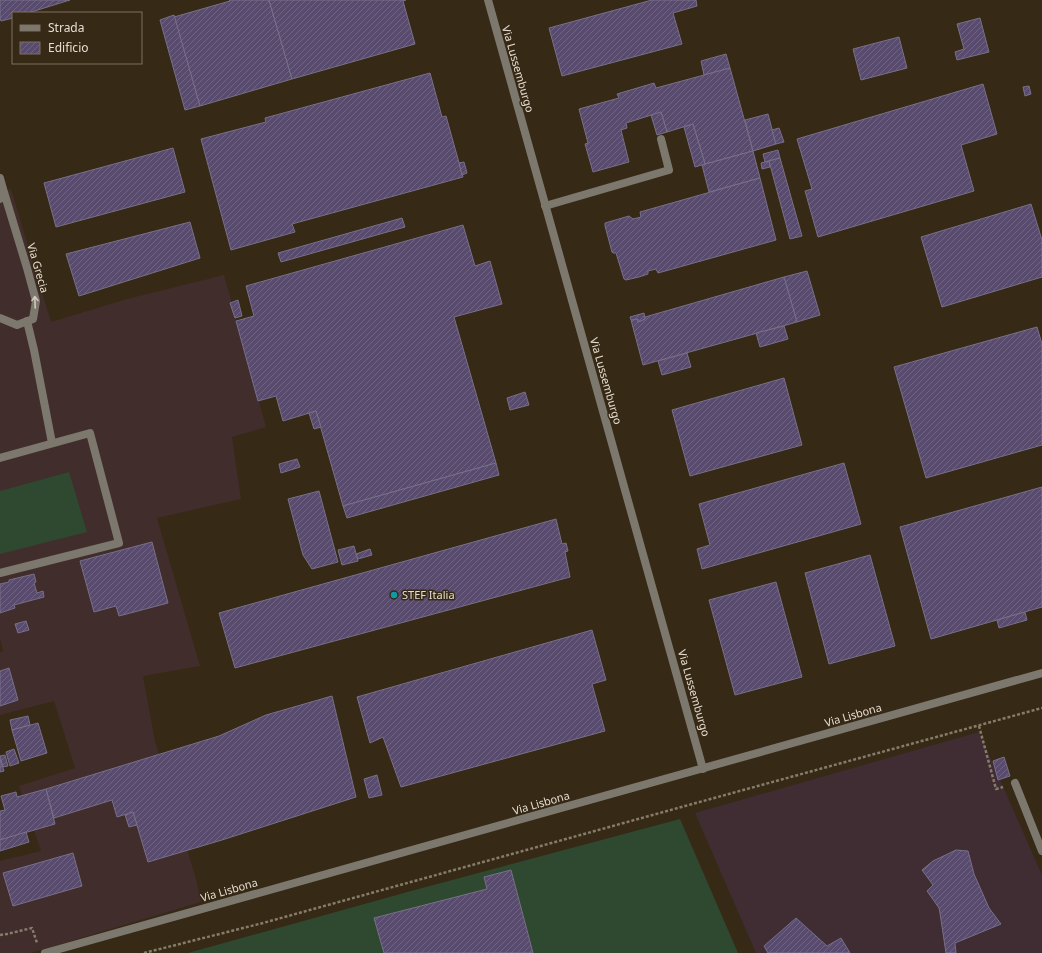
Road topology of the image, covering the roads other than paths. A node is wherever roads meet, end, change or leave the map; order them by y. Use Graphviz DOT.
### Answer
graph roads {
  1 [pos="488,0"];
  2 [pos="661,139"];
  3 [pos="0,178"];
  4 [pos="3,189"];
  5 [pos="0,199"];
  6 [pos="546,206"];
  7 [pos="0,318"];
  8 [pos="27,321"];
  9 [pos="52,443"];
  10 [pos="0,458"];
  11 [pos="0,573"];
  12 [pos="1042,673"];
  13 [pos="703,769"];
  14 [pos="1015,783"];
  15 [pos="1042,851"];
  16 [pos="45,953"];
  1 -- 6 [label="street, Via Lussemburgo"];
  2 -- 6 [label="street"];
  3 -- 4 [label="street, Via Grecia"];
  4 -- 5 [label="street"];
  8 -- 4 [label="street, Via Grecia, one-way"];
  6 -- 13 [label="street, Via Lussemburgo"];
  7 -- 8 [label="street"];
  8 -- 9 [label="street"];
  9 -- 10 [label="street"];
  9 -- 11 [label="street"];
  12 -- 13 [label="street, Via Lisbona"];
  13 -- 16 [label="street, Via Lisbona"];
  14 -- 15 [label="street"];
}
